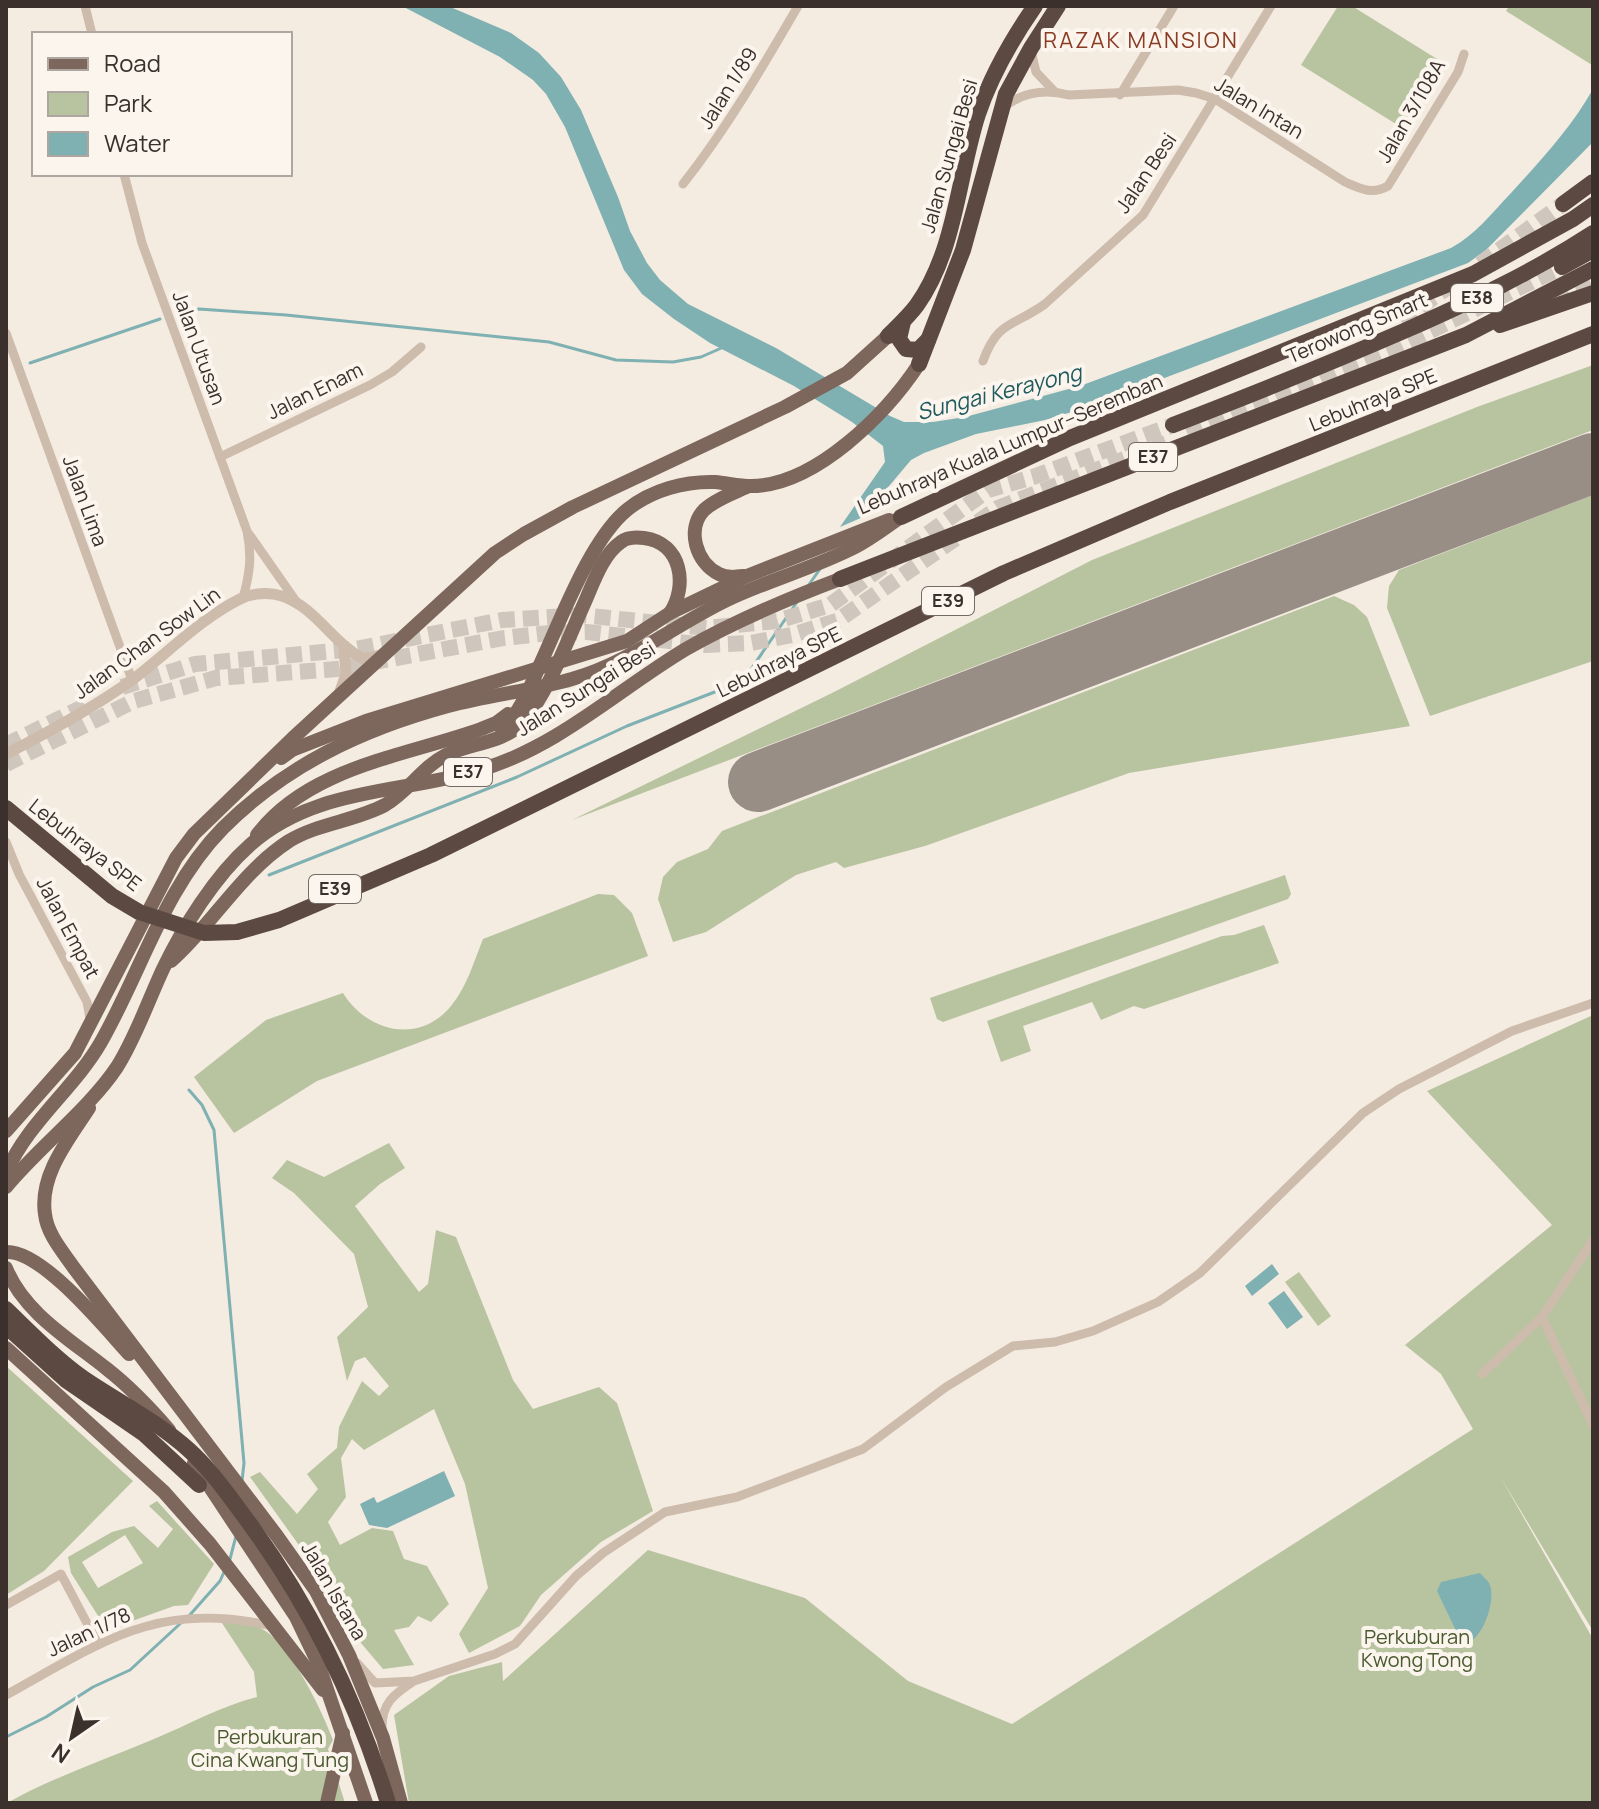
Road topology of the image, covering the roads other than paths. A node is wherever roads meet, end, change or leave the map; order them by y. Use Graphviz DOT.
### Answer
graph roads {
  1 [pos="85,6"];
  2 [pos="798,6"];
  3 [pos="1035,6"];
  4 [pos="1058,6"];
  5 [pos="1174,6"];
  6 [pos="1266,8"];
  7 [pos="92,32"];
  8 [pos="1031,48"];
  9 [pos="1464,54"];
  10 [pos="1054,91"];
  11 [pos="1120,95"];
  12 [pos="1215,99"];
  13 [pos="1000,110"];
  14 [pos="125,176"];
  15 [pos="1593,182"];
  16 [pos="683,184"];
  17 [pos="1388,186"];
  18 [pos="1563,204"];
  19 [pos="1593,205"];
  20 [pos="1593,233"];
  21 [pos="1593,250"];
  22 [pos="1562,267"];
  23 [pos="1593,269"];
  24 [pos="1593,293"];
  25 [pos="903,320"];
  26 [pos="1401,321"];
  27 [pos="1593,328"];
  28 [pos="6,333"];
  29 [pos="1593,334"];
  30 [pos="1466,335"];
  31 [pos="888,336"];
  32 [pos="931,337"];
  33 [pos="421,347"];
  34 [pos="1355,352"];
  35 [pos="983,361"];
  36 [pos="919,364"];
  37 [pos="1173,425"];
  38 [pos="220,457"];
  39 [pos="749,486"];
  40 [pos="901,517"];
  41 [pos="247,531"];
  42 [pos="747,576"];
  43 [pos="840,579"];
  44 [pos="243,598"];
  45 [pos="299,605"];
  46 [pos="670,613"];
  47 [pos="344,649"];
  48 [pos="386,653"];
  49 [pos="538,671"];
  50 [pos="132,680"];
  51 [pos="337,699"];
  52 [pos="485,741"];
  53 [pos="6,754"];
  54 [pos="244,784"];
  55 [pos="6,801"];
  56 [pos="6,808"];
  57 [pos="6,842"];
  58 [pos="250,845"];
  59 [pos="164,967"];
  60 [pos="1593,1003"];
  61 [pos="88,1032"];
  62 [pos="109,1078"];
  63 [pos="9,1128"];
  64 [pos="6,1173"];
  65 [pos="6,1187"];
  66 [pos="1593,1240"];
  67 [pos="6,1252"];
  68 [pos="6,1268"];
  69 [pos="6,1309"];
  70 [pos="1542,1317"];
  71 [pos="6,1326"];
  72 [pos="6,1348"];
  73 [pos="1482,1374"];
  74 [pos="190,1422"];
  75 [pos="1593,1425"];
  76 [pos="199,1485"];
  77 [pos="231,1518"];
  78 [pos="255,1602"];
  79 [pos="6,1605"];
  80 [pos="241,1619"];
  81 [pos="275,1627"];
  82 [pos="98,1644"];
  83 [pos="349,1655"];
  84 [pos="414,1681"];
  85 [pos="6,1695"];
  86 [pos="330,1699"];
  87 [pos="343,1733"];
  88 [pos="383,1738"];
  89 [pos="327,1803"];
  90 [pos="366,1803"];
  91 [pos="388,1803"];
  92 [pos="401,1803"];
  1 -- 7 [label="street"];
  2 -- 16 [label="street, Jalan 1/89"];
  3 -- 25 [label="highway, Jalan Sungai Besi"];
  4 -- 8 [label="highway, Jalan Sungai Besi"];
  5 -- 11 [label="street"];
  6 -- 12 [label="street, Jalan Besi"];
  8 -- 10 [label="street"];
  8 -- 13 [label="highway, Jalan Sungai Besi"];
  9 -- 17 [label="street, Jalan 3/108A"];
  10 -- 11 [label="street, Jalan Intan"];
  10 -- 13 [label="street, Jalan Intan"];
  11 -- 12 [label="street, Jalan Intan"];
  12 -- 17 [label="street, Jalan Intan"];
  12 -- 35 [label="street, Jalan Besi"];
  13 -- 32 [label="highway, Jalan Sungai Besi"];
  14 -- 38 [label="street, Jalan Utusan"];
  15 -- 18 [label="highway"];
  19 -- 40 [label="highway, Lebuhraya Kuala Lumpur–Seremban / E37"];
  20 -- 34 [label="highway, Terowong Smart / E38"];
  21 -- 22 [label="highway"];
  23 -- 30 [label="highway, E37"];
  24 -- 30 [label="highway"];
  25 -- 31 [label="highway, Jalan Sungai Besi"];
  25 -- 32 [label="highway"];
  26 -- 34 [label="highway"];
  27 -- 55 [label="highway, Lebuhraya SPE / E39"];
  28 -- 50 [label="street, Jalan Lima"];
  29 -- 56 [label="highway, Lebuhraya SPE / E39"];
  30 -- 43 [label="highway, E37"];
  31 -- 48 [label="main road, Jalan Sungai Besi"];
  32 -- 36 [label="highway, Jalan Sungai Besi"];
  33 -- 38 [label="street, Jalan Enam"];
  34 -- 37 [label="highway, Terowong Smart / E38"];
  36 -- 39 [label="main road, Jalan Sungai Besi"];
  38 -- 41 [label="street, Jalan Utusan"];
  39 -- 42 [label="main road"];
  39 -- 49 [label="main road"];
  40 -- 42 [label="main road, Lebuhraya Kuala Lumpur–Seremban / E37"];
  40 -- 64 [label="main road"];
  41 -- 44 [label="street, Jalan Utusan"];
  41 -- 45 [label="street, Jalan Utusan"];
  42 -- 46 [label="main road, Lebuhraya Kuala Lumpur–Seremban / E37"];
  43 -- 58 [label="main road, Jalan Sungai Besi / E37"];
  44 -- 45 [label="street, Jalan Chan Sow Lin"];
  44 -- 50 [label="street, Jalan Chan Sow Lin"];
  45 -- 47 [label="street, Jalan Chan Sow Lin"];
  46 -- 52 [label="main road"];
  46 -- 54 [label="main road, Lebuhraya Kuala Lumpur–Seremban / E37"];
  47 -- 48 [label="street"];
  47 -- 51 [label="street"];
  48 -- 51 [label="main road, Jalan Sungai Besi"];
  49 -- 52 [label="main road"];
  49 -- 58 [label="main road"];
  50 -- 53 [label="street, Jalan Chan Sow Lin"];
  51 -- 54 [label="main road, Jalan Sungai Besi"];
  52 -- 59 [label="main road"];
  54 -- 61 [label="main road, E37"];
  57 -- 61 [label="street, Jalan Empat"];
  58 -- 59 [label="main road, Jalan Sungai Besi / E37"];
  59 -- 62 [label="main road, Jalan Sungai Besi / E37"];
  60 -- 84 [label="street"];
  61 -- 63 [label="main road, E37"];
  62 -- 65 [label="main road, Jalan Sungai Besi / E37"];
  62 -- 74 [label="main road"];
  66 -- 70 [label="street"];
  67 -- 74 [label="main road"];
  68 -- 77 [label="main road"];
  69 -- 91 [label="highway"];
  70 -- 73 [label="street"];
  70 -- 75 [label="street"];
  71 -- 76 [label="highway"];
  72 -- 78 [label="main road"];
  74 -- 83 [label="main road, Jalan Istana"];
  76 -- 77 [label="main road"];
  77 -- 86 [label="main road"];
  78 -- 80 [label="street"];
  78 -- 81 [label="main road"];
  79 -- 82 [label="street"];
  80 -- 81 [label="street, Jalan 1/78"];
  80 -- 82 [label="street, Jalan 1/78"];
  81 -- 86 [label="main road"];
  82 -- 85 [label="street, Jalan 1/78"];
  83 -- 84 [label="street"];
  83 -- 88 [label="main road, Jalan Istana"];
  84 -- 88 [label="street"];
  86 -- 87 [label="main road"];
  87 -- 89 [label="main road"];
  87 -- 90 [label="main road"];
  88 -- 92 [label="main road, Jalan Istana"];
}
